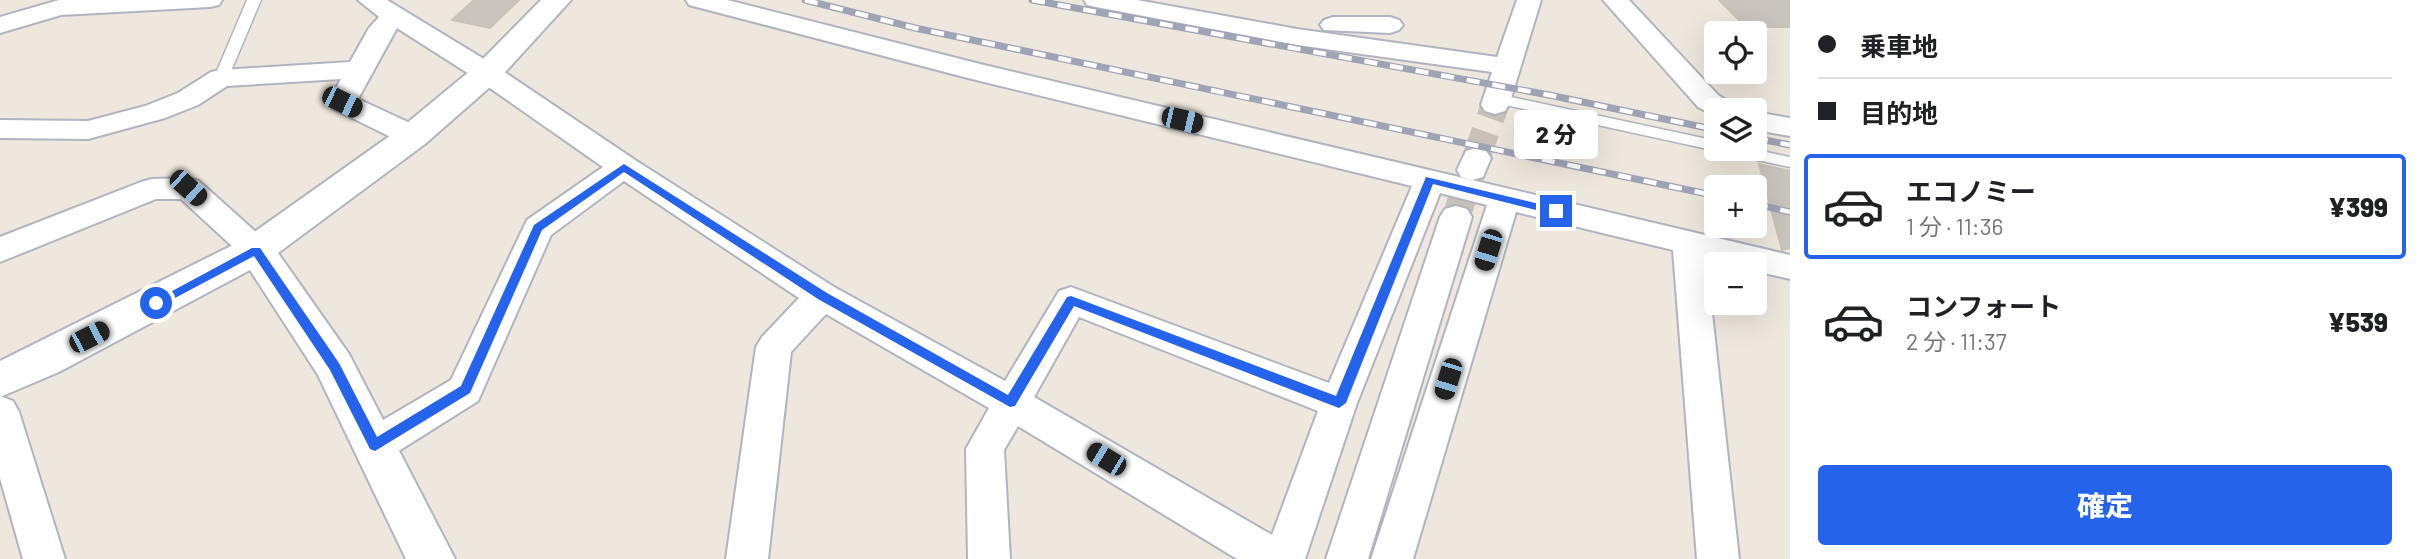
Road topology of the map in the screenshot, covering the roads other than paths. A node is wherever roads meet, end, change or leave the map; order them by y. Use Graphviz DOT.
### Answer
graph roads {
  1 [pos="210,0"];
  2 [pos="254,0"];
  3 [pos="557,0"];
  4 [pos="698,0"];
  5 [pos="1096,0"];
  6 [pos="1529,0"];
  7 [pos="1615,0"];
  8 [pos="62,4"];
  9 [pos="382,8"];
  10 [pos="0,25"];
  11 [pos="1390,25"];
  12 [pos="1254,30"];
  13 [pos="1508,66"];
  14 [pos="359,70"];
  15 [pos="487,73"];
  16 [pos="221,78"];
  17 [pos="1705,98"];
  18 [pos="1496,102"];
  19 [pos="1767,123"];
  20 [pos="1790,127"];
  21 [pos="0,129"];
  22 [pos="413,136"];
  23 [pos="1704,143"];
  24 [pos="1767,157"];
  25 [pos="1790,162"];
  26 [pos="624,167"];
  27 [pos="1430,180"];
  28 [pos="1504,199"];
  29 [pos="1456,217"];
  30 [pos="1688,242"];
  31 [pos="0,250"];
  32 [pos="256,250"];
  33 [pos="1790,267"];
  34 [pos="822,296"];
  35 [pos="0,380"];
  36 [pos="1010,402"];
  37 [pos="1339,403"];
  38 [pos="0,412"];
  39 [pos="375,445"];
  40 [pos="44,559"];
  41 [pos="431,559"];
  42 [pos="747,559"];
  43 [pos="989,559"];
  44 [pos="1274,559"];
  45 [pos="1284,559"];
  46 [pos="1347,559"];
  47 [pos="1392,559"];
  48 [pos="1718,559"];
  1 -- 8 [label="street"];
  2 -- 16 [label="lane"];
  3 -- 15 [label="street"];
  4 -- 27 [label="street"];
  5 -- 12 [label="street"];
  6 -- 13 [label="street"];
  7 -- 17 [label="street"];
  8 -- 10 [label="street"];
  9 -- 14 [label="street"];
  9 -- 15 [label="street"];
  11 -- 12 [label="street"];
  12 -- 13 [label="street"];
  13 -- 18 [label="street"];
  14 -- 16 [label="street"];
  14 -- 22 [label="street"];
  15 -- 22 [label="street"];
  15 -- 26 [label="street"];
  16 -- 21 [label="street"];
  18 -- 23 [label="lane"];
  19 -- 20 [label="street"];
  22 -- 32 [label="street"];
  24 -- 25 [label="lane"];
  26 -- 34 [label="street"];
  26 -- 39 [label="street"];
  27 -- 28 [label="street"];
  27 -- 37 [label="street"];
  28 -- 30 [label="street"];
  28 -- 47 [label="street"];
  29 -- 46 [label="street"];
  30 -- 33 [label="street"];
  30 -- 48 [label="street"];
  31 -- 32 [label="street"];
  32 -- 35 [label="street"];
  32 -- 39 [label="street"];
  34 -- 36 [label="street"];
  34 -- 42 [label="street"];
  36 -- 37 [label="street"];
  36 -- 43 [label="street"];
  36 -- 44 [label="street"];
  37 -- 45 [label="street"];
  38 -- 40 [label="street"];
  39 -- 41 [label="street"];
}
